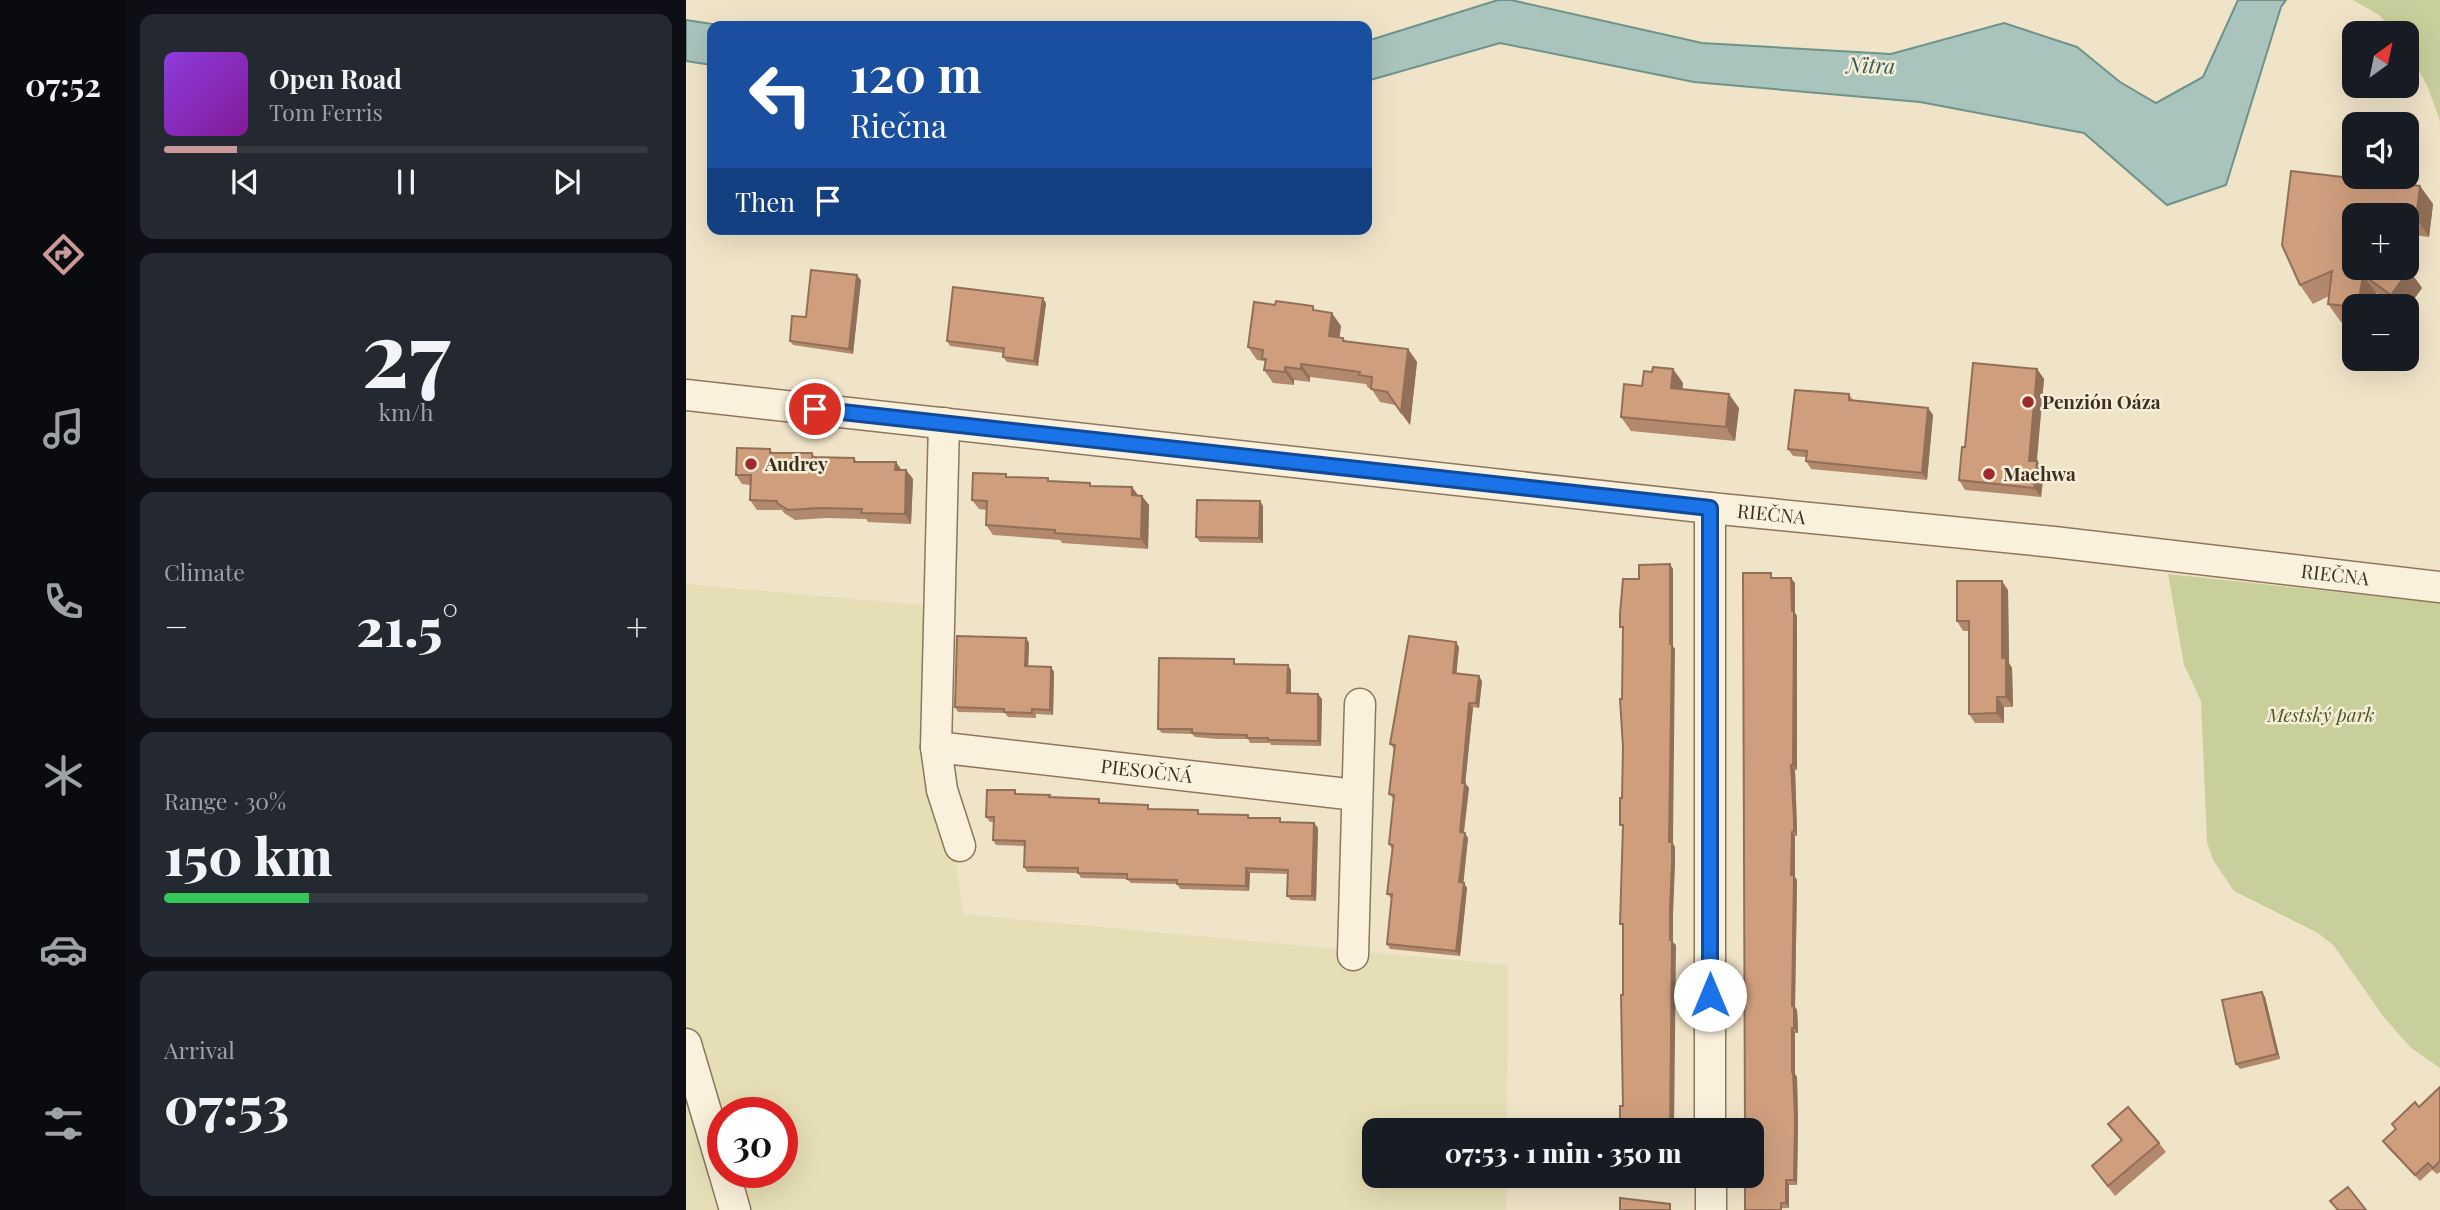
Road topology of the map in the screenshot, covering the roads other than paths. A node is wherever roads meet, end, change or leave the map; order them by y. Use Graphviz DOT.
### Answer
graph roads {
  1 [pos="686,394"];
  2 [pos="944,423"];
  3 [pos="1710,508"];
  4 [pos="2440,587"];
  5 [pos="1360,704"];
  6 [pos="936,747"];
  7 [pos="1356,795"];
  8 [pos="960,846"];
  9 [pos="1353,955"];
  10 [pos="686,1044"];
  11 [pos="707,1116"];
  12 [pos="1710,1118"];
  13 [pos="728,1188"];
  14 [pos="1710,1188"];
  15 [pos="735,1210"];
  16 [pos="1710,1210"];
  1 -- 2 [label="street, RIEČNA"];
  2 -- 3 [label="street, RIEČNA"];
  2 -- 6 [label="street"];
  3 -- 4 [label="street, RIEČNA"];
  3 -- 12 [label="street"];
  5 -- 7 [label="street"];
  6 -- 7 [label="street, PIESOČNÁ"];
  6 -- 8 [label="street"];
  7 -- 9 [label="street"];
  10 -- 11 [label="street"];
  13 -- 15 [label="street"];
  14 -- 16 [label="street"];
}
